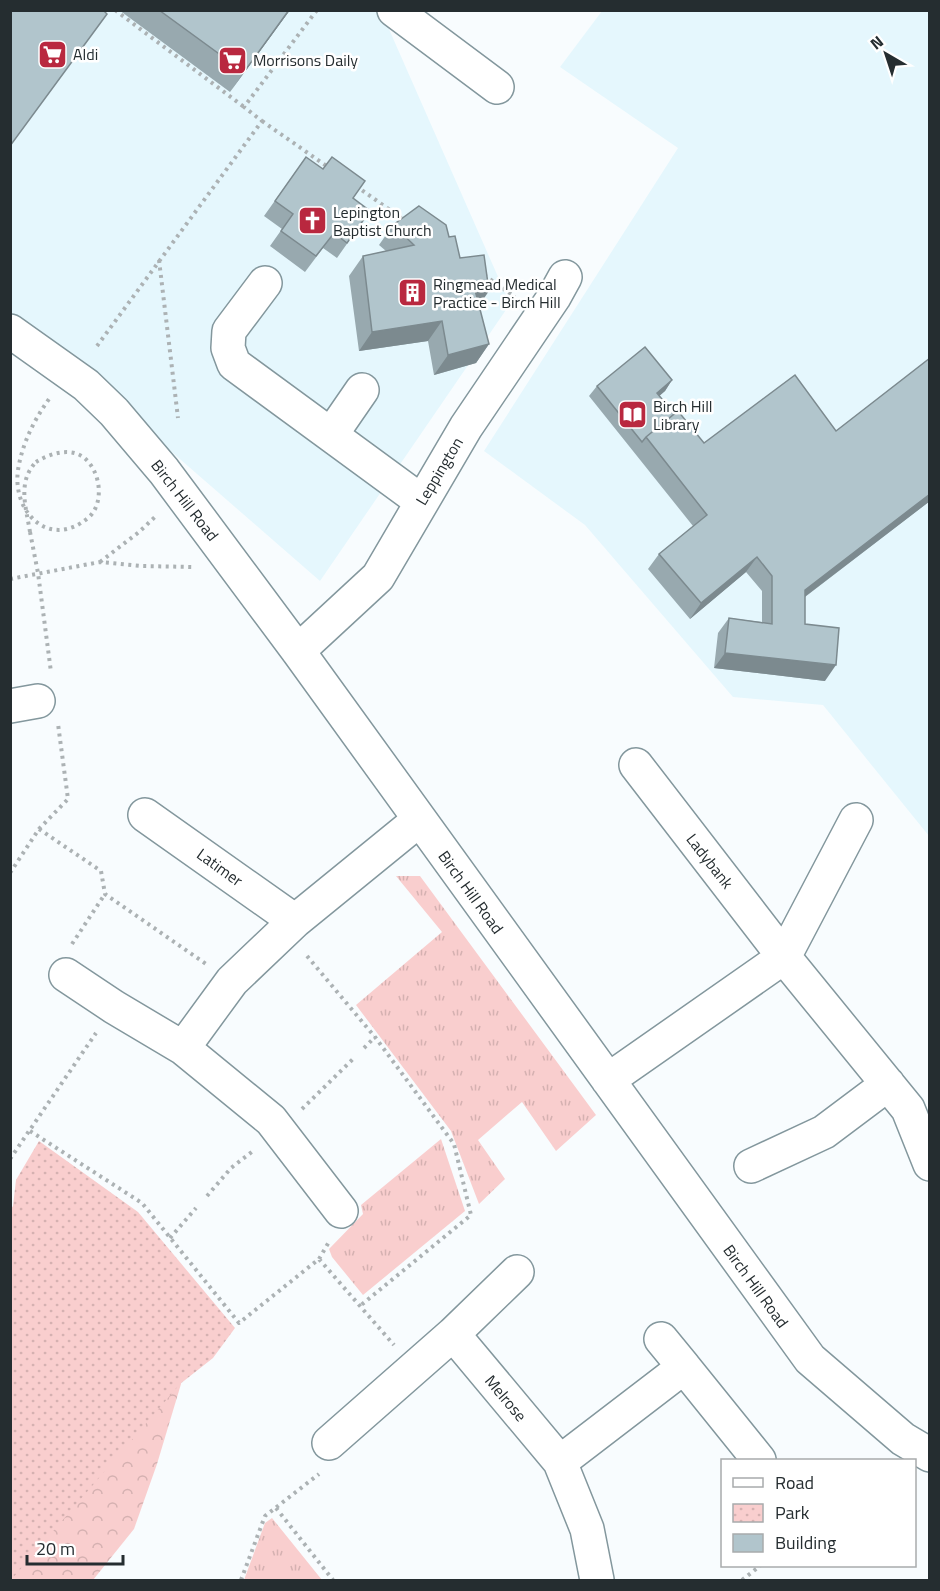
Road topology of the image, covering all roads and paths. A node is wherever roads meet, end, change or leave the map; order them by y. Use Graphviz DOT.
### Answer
graph roads {
  1 [pos="115,10"];
  2 [pos="317,10"];
  3 [pos="394,10"];
  4 [pos="497,87"];
  5 [pos="244,107"];
  6 [pos="262,121"];
  7 [pos="330,168"];
  8 [pos="350,182"];
  9 [pos="408,222"];
  10 [pos="159,260"];
  11 [pos="477,270"];
  12 [pos="565,277"];
  13 [pos="265,284"];
  14 [pos="516,297"];
  15 [pos="10,331"];
  16 [pos="97,346"];
  17 [pos="362,390"];
  18 [pos="54,392"];
  19 [pos="178,418"];
  20 [pos="331,435"];
  21 [pos="421,501"];
  22 [pos="158,514"];
  23 [pos="30,532"];
  24 [pos="100,562"];
  25 [pos="201,567"];
  26 [pos="10,579"];
  27 [pos="298,651"];
  28 [pos="636,765"];
  29 [pos="145,815"];
  30 [pos="419,820"];
  31 [pos="856,820"];
  32 [pos="39,829"];
  33 [pos="10,862"];
  34 [pos="15,867"];
  35 [pos="105,894"];
  36 [pos="290,925"];
  37 [pos="784,957"];
  38 [pos="66,975"];
  39 [pos="232,981"];
  40 [pos="114,1007"];
  41 [pos="375,1037"];
  42 [pos="183,1048"];
  43 [pos="364,1048"];
  44 [pos="608,1080"];
  45 [pos="908,1097"];
  46 [pos="30,1131"];
  47 [pos="10,1159"];
  48 [pos="930,1164"];
  49 [pos="751,1166"];
  50 [pos="196,1208"];
  51 [pos="341,1211"];
  52 [pos="170,1238"];
  53 [pos="517,1272"];
  54 [pos="360,1306"];
  55 [pos="453,1334"];
  56 [pos="661,1339"];
  57 [pos="414,1368"];
  58 [pos="684,1368"];
  59 [pos="329,1443"];
  60 [pos="930,1455"];
  61 [pos="757,1459"];
  62 [pos="560,1462"];
  63 [pos="276,1508"];
  64 [pos="759,1567"];
  65 [pos="241,1581"];
  66 [pos="333,1581"];
  67 [pos="597,1581"];
  68 [pos="742,1581"];
  1 -- 5 [label="path"];
  2 -- 5 [label="path"];
  3 -- 4 [label="street"];
  5 -- 6 [label="path"];
  6 -- 7 [label="path"];
  6 -- 10 [label="path"];
  8 -- 9 [label="path"];
  10 -- 16 [label="path"];
  10 -- 19 [label="path"];
  11 -- 14 [label="path"];
  12 -- 21 [label="street, Leppington"];
  13 -- 20 [label="street"];
  15 -- 27 [label="street, Birch Hill Road"];
  17 -- 20 [label="street"];
  18 -- 23 [label="path, bridge"];
  20 -- 21 [label="street"];
  21 -- 27 [label="street, Leppington"];
  22 -- 24 [label="path"];
  24 -- 25 [label="path"];
  24 -- 26 [label="path"];
  27 -- 30 [label="street, Birch Hill Road"];
  28 -- 37 [label="street, Ladybank"];
  29 -- 36 [label="street, Latimer"];
  30 -- 36 [label="street"];
  30 -- 44 [label="street, Birch Hill Road"];
  31 -- 37 [label="street"];
  32 -- 35 [label="path"];
  33 -- 34 [label="path"];
  35 -- 38 [label="path"];
  35 -- 39 [label="path"];
  36 -- 39 [label="street"];
  36 -- 41 [label="path"];
  37 -- 44 [label="street"];
  37 -- 45 [label="street, Ladybank"];
  38 -- 40 [label="street"];
  39 -- 42 [label="street"];
  40 -- 42 [label="street"];
  40 -- 46 [label="path"];
  41 -- 43 [label="path"];
  41 -- 54 [label="path"];
  42 -- 51 [label="street"];
  44 -- 60 [label="street, Birch Hill Road"];
  45 -- 48 [label="street, Ladybank"];
  45 -- 49 [label="street"];
  46 -- 47 [label="path"];
  46 -- 52 [label="path"];
  50 -- 52 [label="path"];
  52 -- 54 [label="path"];
  53 -- 55 [label="street"];
  54 -- 57 [label="path"];
  55 -- 57 [label="street"];
  55 -- 62 [label="street, Melrose"];
  56 -- 58 [label="street"];
  57 -- 59 [label="street"];
  58 -- 61 [label="street"];
  58 -- 62 [label="street"];
  59 -- 63 [label="path"];
  62 -- 67 [label="street, Melrose"];
  63 -- 65 [label="path"];
  63 -- 66 [label="path"];
  64 -- 68 [label="path"];
}
